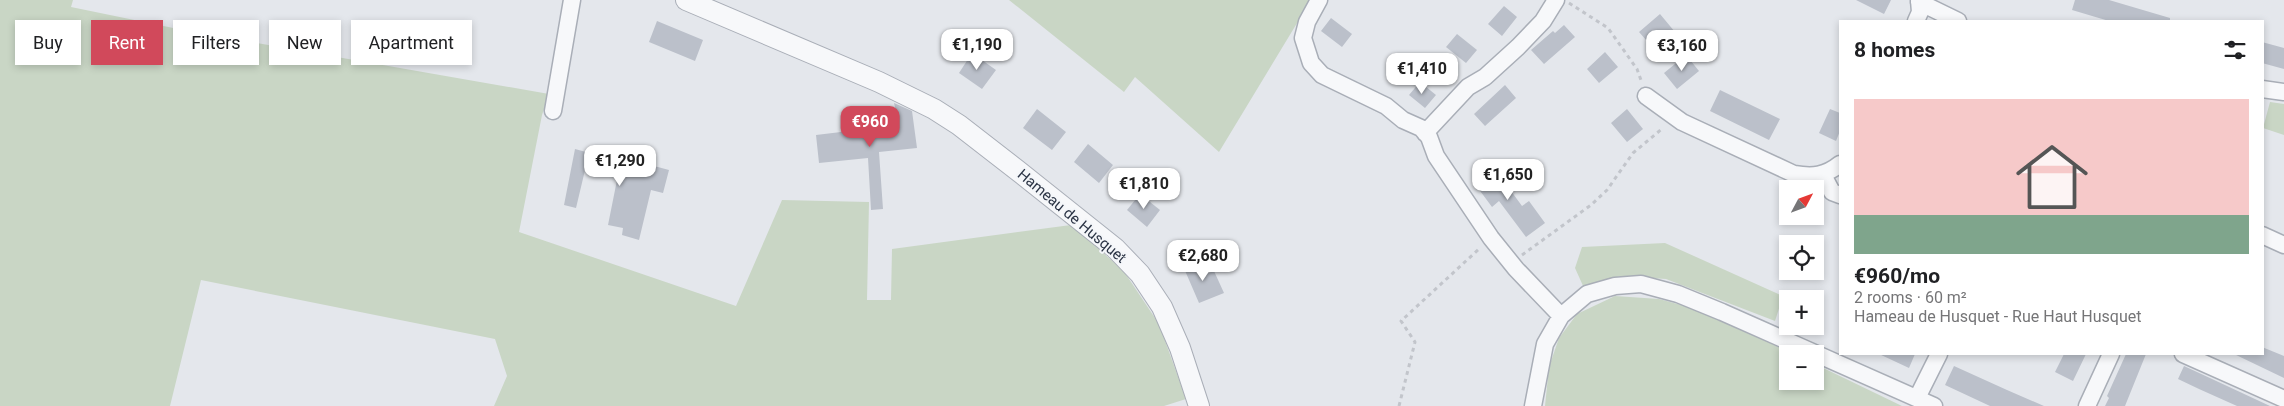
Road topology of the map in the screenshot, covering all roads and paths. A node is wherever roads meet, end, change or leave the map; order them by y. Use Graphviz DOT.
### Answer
graph roads {
  1 [pos="572,0"];
  2 [pos="686,0"];
  3 [pos="1319,0"];
  4 [pos="1556,0"];
  5 [pos="1564,0"];
  6 [pos="1919,1"];
  7 [pos="1916,20"];
  8 [pos="1956,20"];
  9 [pos="2264,90"];
  10 [pos="2284,92"];
  11 [pos="1646,96"];
  12 [pos="553,111"];
  13 [pos="1675,118"];
  14 [pos="1425,133"];
  15 [pos="1839,165"];
  16 [pos="1823,175"];
  17 [pos="1839,194"];
  18 [pos="2264,236"];
  19 [pos="1492,238"];
  20 [pos="2284,245"];
  21 [pos="1511,262"];
  22 [pos="1562,316"];
  23 [pos="1938,355"];
  24 [pos="2110,355"];
  25 [pos="2185,355"];
  26 [pos="1917,398"];
  27 [pos="2280,398"];
  28 [pos="1199,406"];
  29 [pos="1399,406"];
  30 [pos="1533,406"];
  31 [pos="1934,406"];
  32 [pos="2087,406"];
  1 -- 12 [label="street"];
  2 -- 28 [label="street, Hameau de Husquet"];
  3 -- 14 [label="street"];
  4 -- 14 [label="street"];
  5 -- 11 [label="path"];
  6 -- 7 [label="street"];
  6 -- 8 [label="street"];
  9 -- 10 [label="street"];
  11 -- 13 [label="street"];
  13 -- 16 [label="street"];
  13 -- 21 [label="path"];
  14 -- 19 [label="street"];
  15 -- 16 [label="street"];
  16 -- 17 [label="street"];
  18 -- 20 [label="street"];
  19 -- 21 [label="street"];
  19 -- 29 [label="path"];
  21 -- 22 [label="street"];
  22 -- 26 [label="street"];
  22 -- 30 [label="street"];
  23 -- 26 [label="street"];
  24 -- 32 [label="street"];
  25 -- 27 [label="street"];
  26 -- 31 [label="street"];
}
